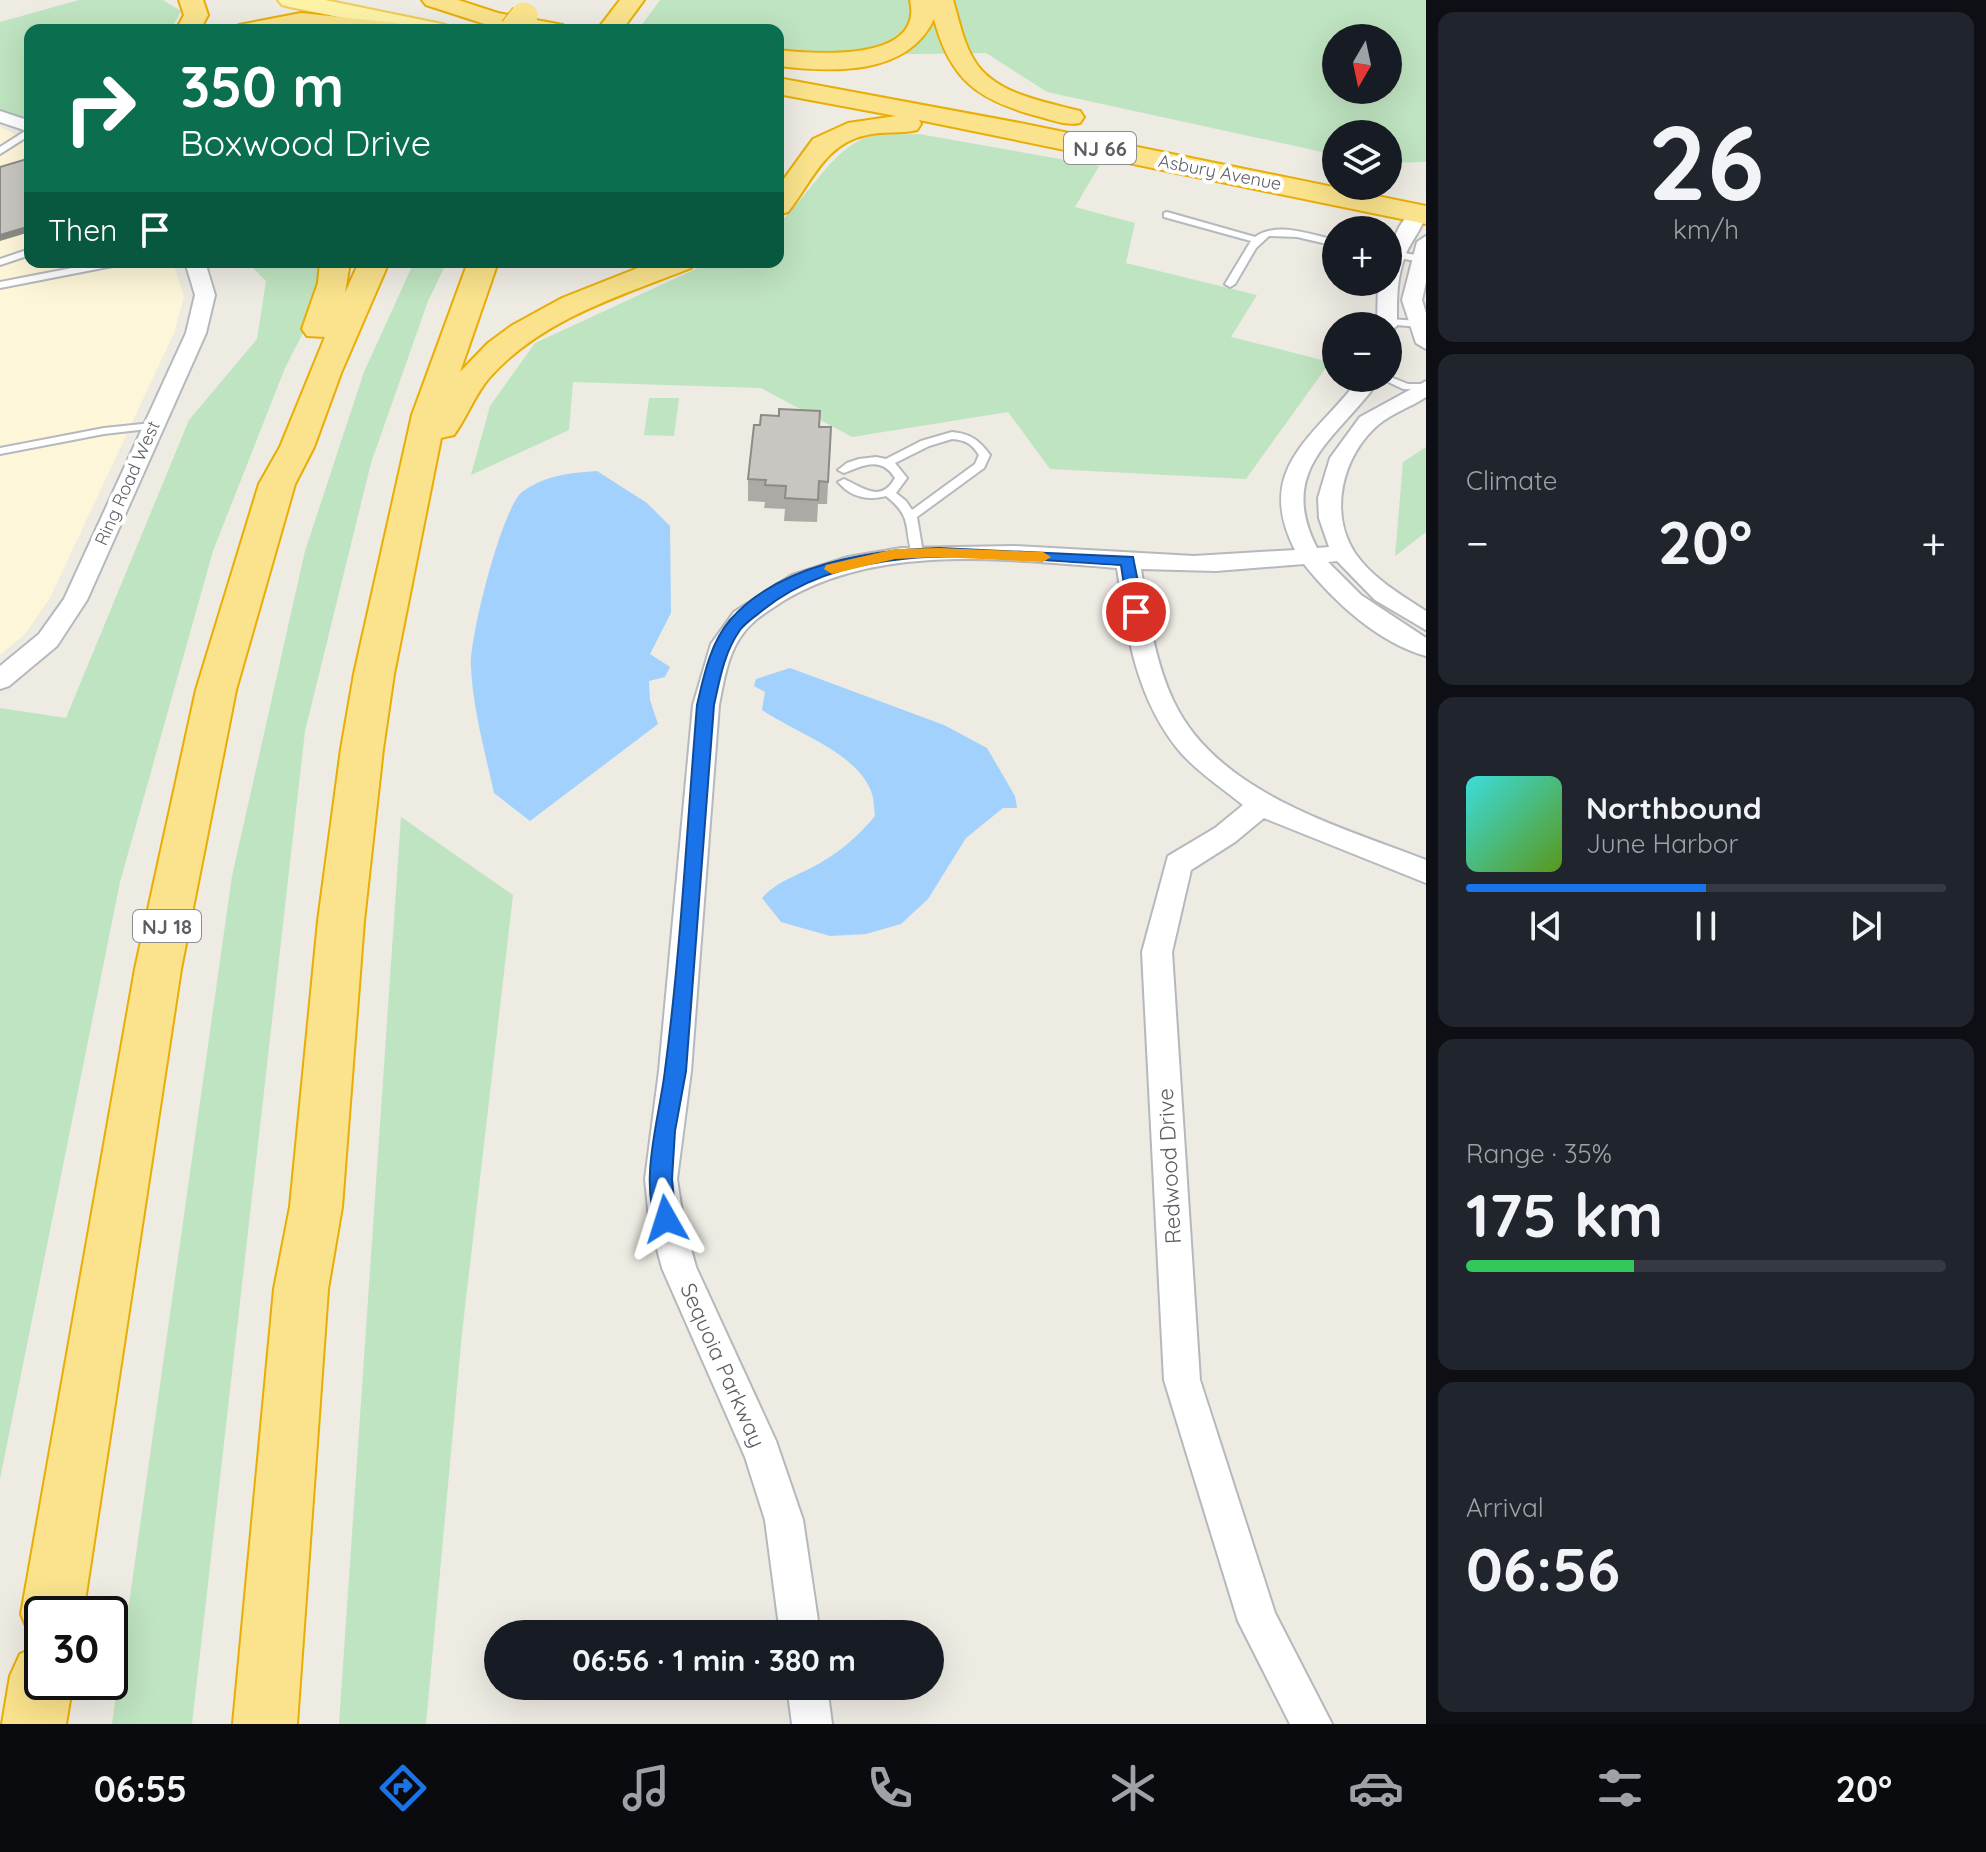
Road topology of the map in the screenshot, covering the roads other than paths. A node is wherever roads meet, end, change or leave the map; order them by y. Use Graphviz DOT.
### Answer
graph roads {
  1 [pos="191,0"];
  2 [pos="290,0"];
  3 [pos="376,0"];
  4 [pos="434,0"];
  5 [pos="642,0"];
  6 [pos="922,0"];
  7 [pos="941,0"];
  8 [pos="522,12"];
  9 [pos="617,19"];
  10 [pos="191,24"];
  11 [pos="280,24"];
  12 [pos="339,24"];
  13 [pos="408,24"];
  14 [pos="543,24"];
  15 [pos="784,58"];
  16 [pos="784,69"];
  17 [pos="784,87"];
  18 [pos="0,116"];
  19 [pos="24,126"];
  20 [pos="1107,128"];
  21 [pos="24,133"];
  22 [pos="0,151"];
  23 [pos="1191,167"];
  24 [pos="1322,171"];
  25 [pos="784,197"];
  26 [pos="1402,199"];
  27 [pos="1167,215"];
  28 [pos="1424,220"];
  29 [pos="1402,238"];
  30 [pos="1257,240"];
  31 [pos="1322,240"];
  32 [pos="1402,244"];
  33 [pos="24,254"];
  34 [pos="0,262"];
  35 [pos="87,268"];
  36 [pos="197,268"];
  37 [pos="334,268"];
  38 [pos="371,268"];
  39 [pos="481,268"];
  40 [pos="665,268"];
  41 [pos="1230,284"];
  42 [pos="0,285"];
  43 [pos="1402,328"];
  44 [pos="1423,333"];
  45 [pos="1402,385"];
  46 [pos="1426,387"];
  47 [pos="1360,392"];
  48 [pos="152,426"];
  49 [pos="0,451"];
  50 [pos="887,463"];
  51 [pos="420,464"];
  52 [pos="277,484"];
  53 [pos="889,493"];
  54 [pos="911,516"];
  55 [pos="917,553"];
  56 [pos="1343,553"];
  57 [pos="1311,556"];
  58 [pos="1128,561"];
  59 [pos="1426,622"];
  60 [pos="1426,648"];
  61 [pos="0,680"];
  62 [pos="1264,807"];
  63 [pos="1426,872"];
  64 [pos="55,1596"];
  65 [pos="798,1620"];
  66 [pos="38,1700"];
  67 [pos="809,1700"];
  68 [pos="34,1724"];
  69 [pos="265,1724"];
  70 [pos="812,1724"];
  71 [pos="1312,1724"];
  1 -- 10 [label="highway"];
  2 -- 13 [label="main road"];
  3 -- 8 [label="main road"];
  4 -- 8 [label="highway"];
  5 -- 9 [label="highway"];
  6 -- 15 [label="highway"];
  7 -- 20 [label="highway"];
  8 -- 14 [label="highway"];
  11 -- 12 [label="highway"];
  16 -- 20 [label="highway, Asbury Avenue / NJ 66"];
  17 -- 23 [label="highway, Asbury Avenue / NJ 66"];
  18 -- 19 [label="street"];
  20 -- 24 [label="highway, Asbury Avenue / NJ 66"];
  21 -- 22 [label="lane"];
  23 -- 25 [label="highway"];
  23 -- 28 [label="highway, Asbury Avenue / NJ 66"];
  26 -- 28 [label="highway"];
  27 -- 30 [label="lane"];
  28 -- 29 [label="street"];
  28 -- 32 [label="lane"];
  28 -- 44 [label="street"];
  30 -- 31 [label="lane"];
  30 -- 41 [label="lane"];
  33 -- 34 [label="lane"];
  35 -- 42 [label="lane"];
  36 -- 48 [label="street, Ring Road West"];
  37 -- 52 [label="highway"];
  38 -- 52 [label="highway, NJ 18"];
  39 -- 51 [label="highway"];
  40 -- 51 [label="highway"];
  43 -- 44 [label="lane"];
  45 -- 46 [label="lane"];
  46 -- 56 [label="street"];
  47 -- 57 [label="street"];
  48 -- 49 [label="lane"];
  48 -- 61 [label="street, Ring Road West"];
  50 -- 53 [label="lane"];
  50 -- 53 [label="lane"];
  50 -- 54 [label="lane"];
  51 -- 69 [label="highway"];
  52 -- 64 [label="highway, NJ 18"];
  53 -- 54 [label="lane"];
  54 -- 55 [label="lane"];
  55 -- 58 [label="street, Sequoia Parkway"];
  55 -- 65 [label="street, Sequoia Parkway"];
  56 -- 57 [label="street, Sequoia Parkway"];
  56 -- 59 [label="street"];
  57 -- 58 [label="street, Sequoia Parkway"];
  57 -- 60 [label="street"];
  58 -- 62 [label="street"];
  62 -- 63 [label="street"];
  62 -- 71 [label="street, Redwood Drive"];
  66 -- 68 [label="highway"];
  67 -- 70 [label="street"];
}
